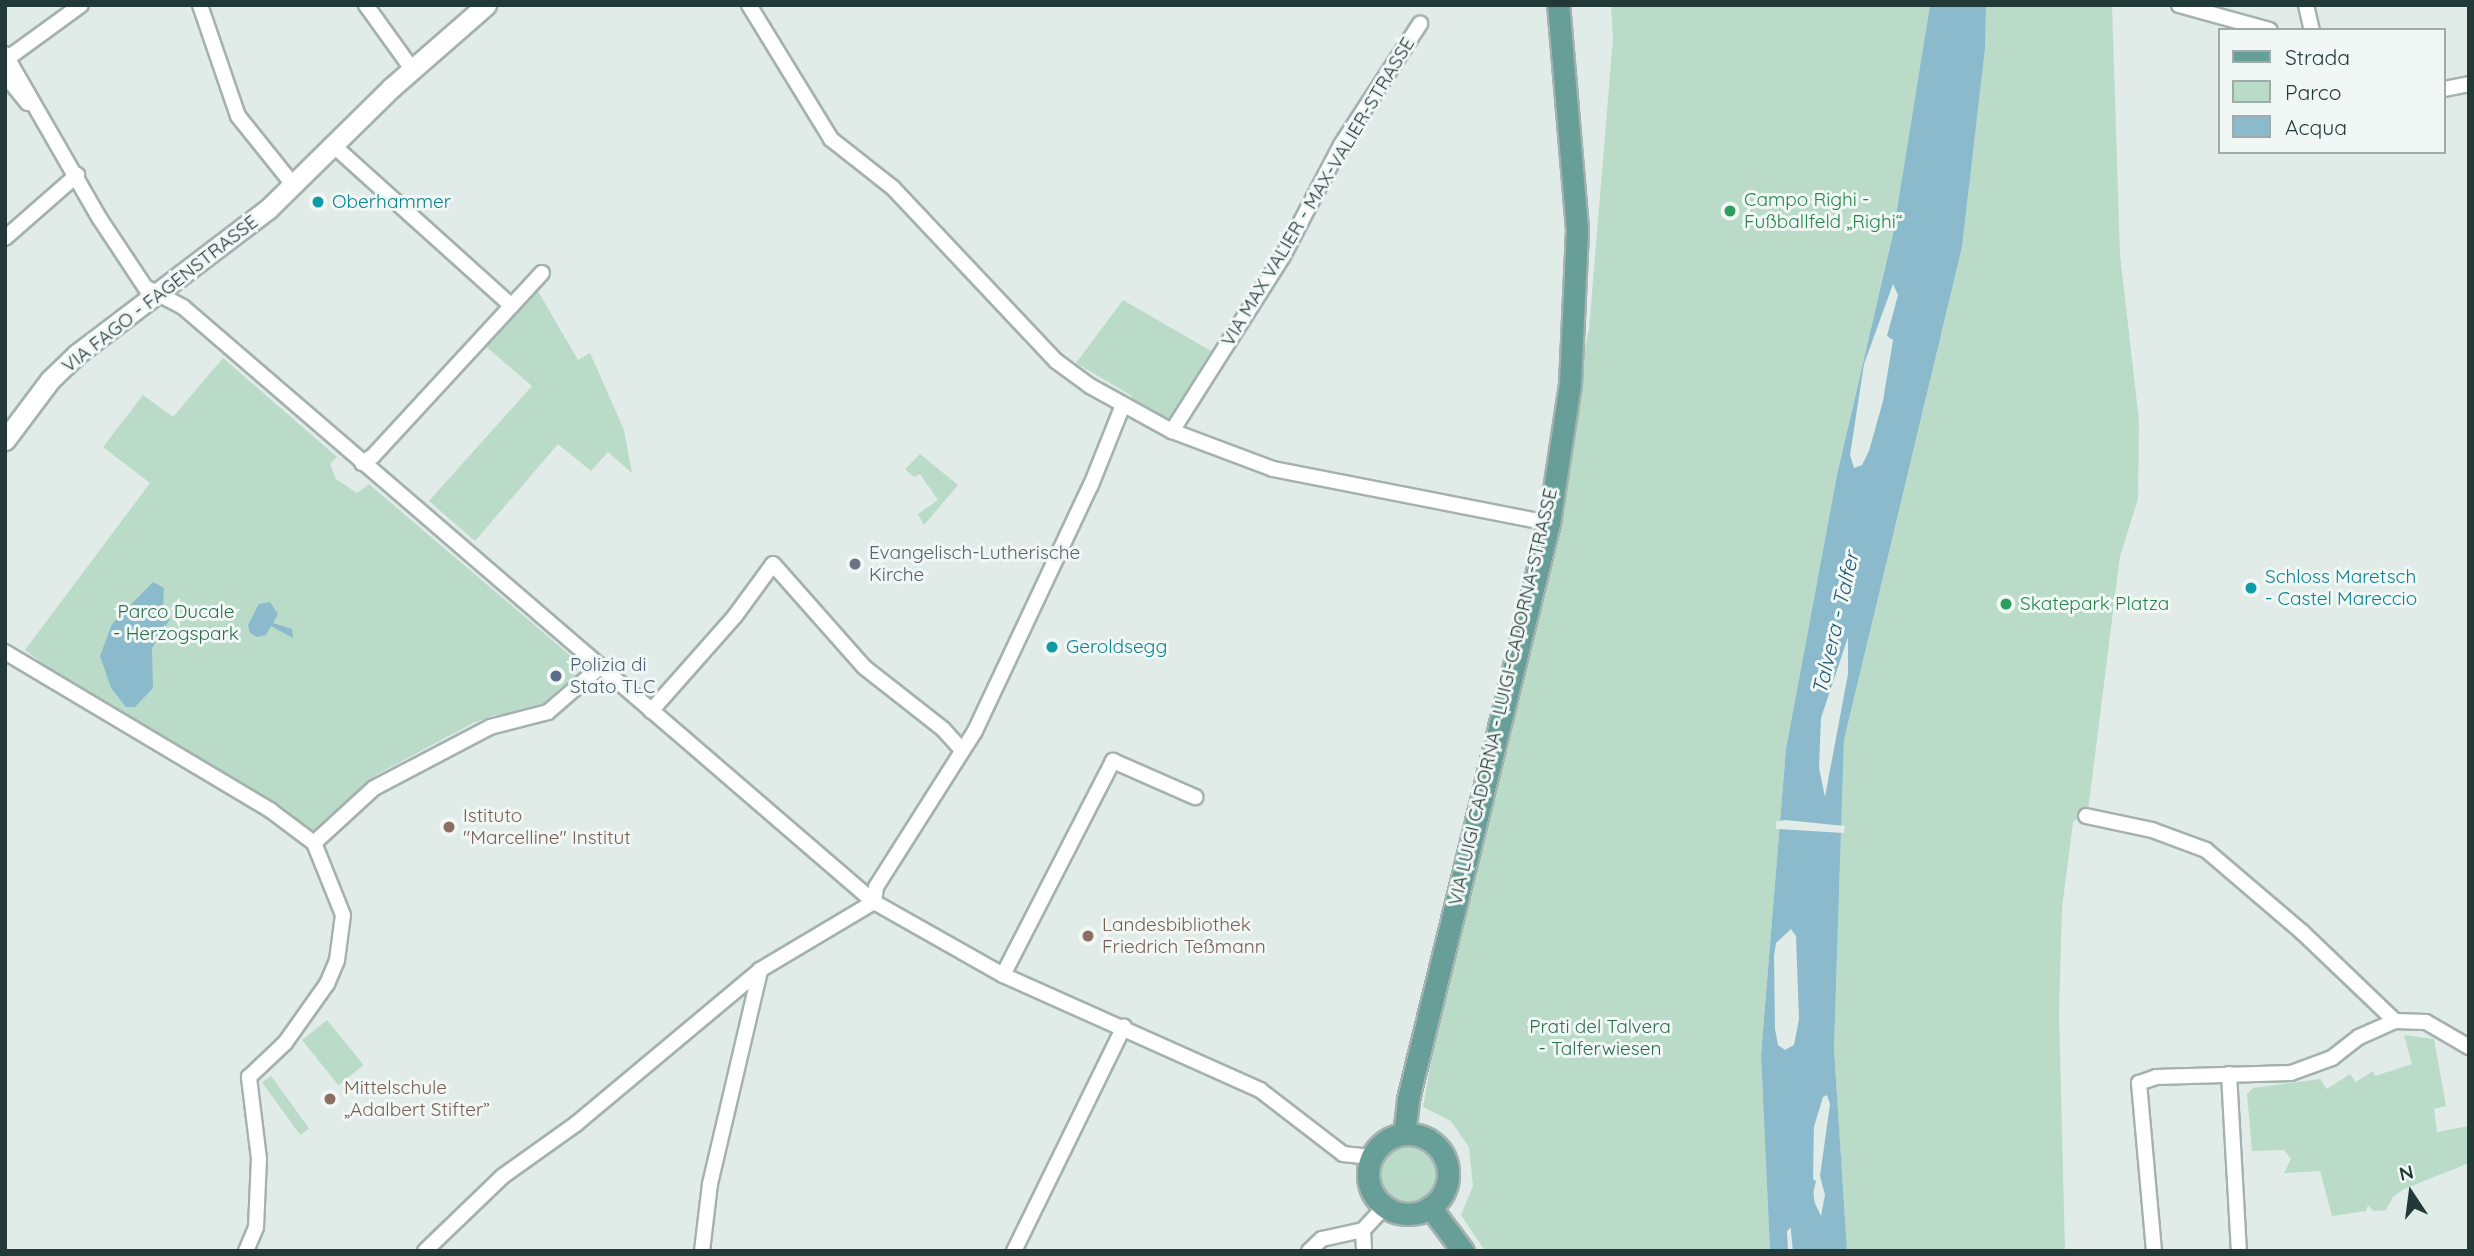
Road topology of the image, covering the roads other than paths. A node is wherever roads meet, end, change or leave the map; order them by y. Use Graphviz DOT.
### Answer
graph roads {
  1 [pos="81,5"];
  2 [pos="200,5"];
  3 [pos="366,5"];
  4 [pos="486,5"];
  5 [pos="749,5"];
  6 [pos="1558,5"];
  7 [pos="2179,5"];
  8 [pos="2306,5"];
  9 [pos="1420,24"];
  10 [pos="2263,28"];
  11 [pos="2312,28"];
  12 [pos="6,56"];
  13 [pos="412,69"];
  14 [pos="5,75"];
  15 [pos="2469,84"];
  16 [pos="2446,89"];
  17 [pos="40,112"];
  18 [pos="334,146"];
  19 [pos="77,175"];
  20 [pos="295,186"];
  21 [pos="5,238"];
  22 [pos="542,273"];
  23 [pos="163,292"];
  24 [pos="512,306"];
  25 [pos="1123,405"];
  26 [pos="1172,431"];
  27 [pos="5,440"];
  28 [pos="362,463"];
  29 [pos="1549,523"];
  30 [pos="5,652"];
  31 [pos="600,667"];
  32 [pos="651,711"];
  33 [pos="961,749"];
  34 [pos="1195,797"];
  35 [pos="2086,816"];
  36 [pos="314,843"];
  37 [pos="874,902"];
  38 [pos="760,970"];
  39 [pos="1003,975"];
  40 [pos="2395,1021"];
  41 [pos="1124,1026"];
  42 [pos="2469,1047"];
  43 [pos="2229,1074"];
  44 [pos="1404,1134"];
  45 [pos="1371,1157"];
  46 [pos="1385,1206"];
  47 [pos="1430,1207"];
  48 [pos="1363,1230"];
  49 [pos="246,1251"];
  50 [pos="425,1251"];
  51 [pos="702,1251"];
  52 [pos="1014,1251"];
  53 [pos="1308,1251"];
  54 [pos="1364,1251"];
  55 [pos="1463,1251"];
  56 [pos="2154,1251"];
  57 [pos="2239,1251"];
  1 -- 12 [label="street"];
  2 -- 20 [label="street"];
  3 -- 13 [label="street"];
  4 -- 13 [label="street, VIA FAGO - FAGENSTRASSE"];
  5 -- 25 [label="street"];
  6 -- 29 [label="main road, VIA LUIGI CADORNA - LUIGI-CADORNA-STRASSE"];
  7 -- 10 [label="street"];
  8 -- 11 [label="street"];
  9 -- 26 [label="street, VIA MAX VALIER - MAX-VALIER-STRASSE"];
  12 -- 17 [label="street"];
  13 -- 18 [label="street, VIA FAGO - FAGENSTRASSE"];
  14 -- 17 [label="street"];
  15 -- 16 [label="street"];
  17 -- 19 [label="street"];
  18 -- 20 [label="street, VIA FAGO - FAGENSTRASSE"];
  18 -- 24 [label="street"];
  19 -- 21 [label="street"];
  19 -- 23 [label="street"];
  20 -- 23 [label="street, VIA FAGO - FAGENSTRASSE"];
  22 -- 24 [label="street"];
  23 -- 27 [label="street, VIA FAGO - FAGENSTRASSE"];
  23 -- 28 [label="street"];
  24 -- 28 [label="street"];
  25 -- 26 [label="street"];
  25 -- 33 [label="street"];
  26 -- 29 [label="street"];
  28 -- 31 [label="street"];
  29 -- 44 [label="main road, VIA LUIGI CADORNA - LUIGI-CADORNA-STRASSE"];
  30 -- 36 [label="street"];
  31 -- 32 [label="street"];
  31 -- 36 [label="street"];
  32 -- 33 [label="street"];
  32 -- 37 [label="street"];
  33 -- 37 [label="street"];
  34 -- 39 [label="street"];
  35 -- 40 [label="street"];
  36 -- 49 [label="street"];
  37 -- 38 [label="street"];
  37 -- 39 [label="street"];
  38 -- 50 [label="street"];
  38 -- 51 [label="street"];
  39 -- 41 [label="street"];
  40 -- 42 [label="street"];
  40 -- 43 [label="street"];
  41 -- 45 [label="street"];
  41 -- 52 [label="street"];
  43 -- 56 [label="street"];
  43 -- 57 [label="street"];
  44 -- 45 [label="main road"];
  44 -- 47 [label="main road"];
  45 -- 46 [label="main road"];
  46 -- 47 [label="main road"];
  46 -- 48 [label="street"];
  47 -- 55 [label="main road"];
  48 -- 53 [label="street"];
  48 -- 54 [label="street"];
}
